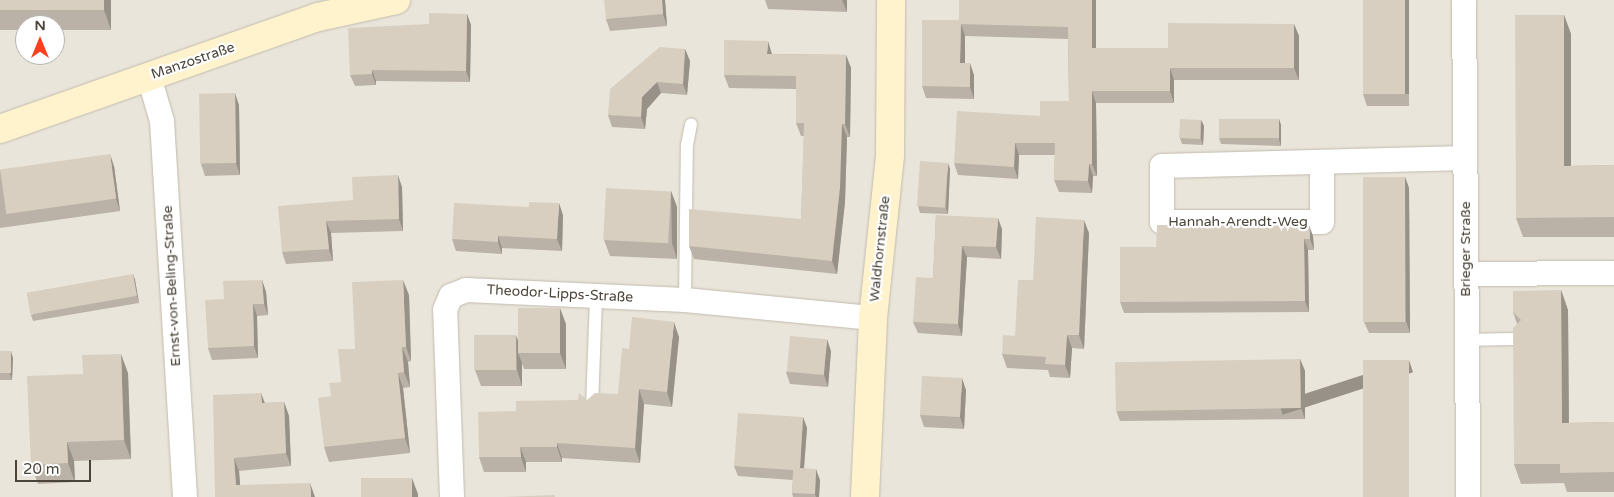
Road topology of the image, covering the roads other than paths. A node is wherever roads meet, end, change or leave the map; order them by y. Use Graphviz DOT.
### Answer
graph roads {
  1 [pos="891,0"];
  2 [pos="1464,0"];
  3 [pos="391,1"];
  4 [pos="149,77"];
  5 [pos="690,124"];
  6 [pos="0,129"];
  7 [pos="1466,158"];
  8 [pos="1322,162"];
  9 [pos="1614,273"];
  10 [pos="1466,274"];
  11 [pos="596,296"];
  12 [pos="684,300"];
  13 [pos="873,318"];
  14 [pos="1520,339"];
  15 [pos="1467,340"];
  16 [pos="592,407"];
  17 [pos="185,497"];
  18 [pos="452,497"];
  19 [pos="865,497"];
  20 [pos="1468,497"];
  1 -- 13 [label="street, Waldhornstraße"];
  2 -- 7 [label="street, Brieger Straße"];
  3 -- 4 [label="street, Manzostraße"];
  4 -- 6 [label="street, Manzostraße"];
  4 -- 17 [label="street, Ernst-von-Beling-Straße"];
  5 -- 12 [label="lane"];
  7 -- 8 [label="street, Hannah-Arendt-Weg"];
  7 -- 10 [label="street, Brieger Straße"];
  8 -- 8 [label="street, Hannah-Arendt-Weg"];
  9 -- 10 [label="street"];
  10 -- 15 [label="street, Brieger Straße"];
  11 -- 12 [label="street, Theodor-Lipps-Straße"];
  11 -- 16 [label="lane"];
  11 -- 18 [label="street, Theodor-Lipps-Straße"];
  12 -- 13 [label="street, Theodor-Lipps-Straße"];
  13 -- 19 [label="street, Waldhornstraße"];
  14 -- 15 [label="lane"];
  15 -- 20 [label="street, Brieger Straße"];
}
